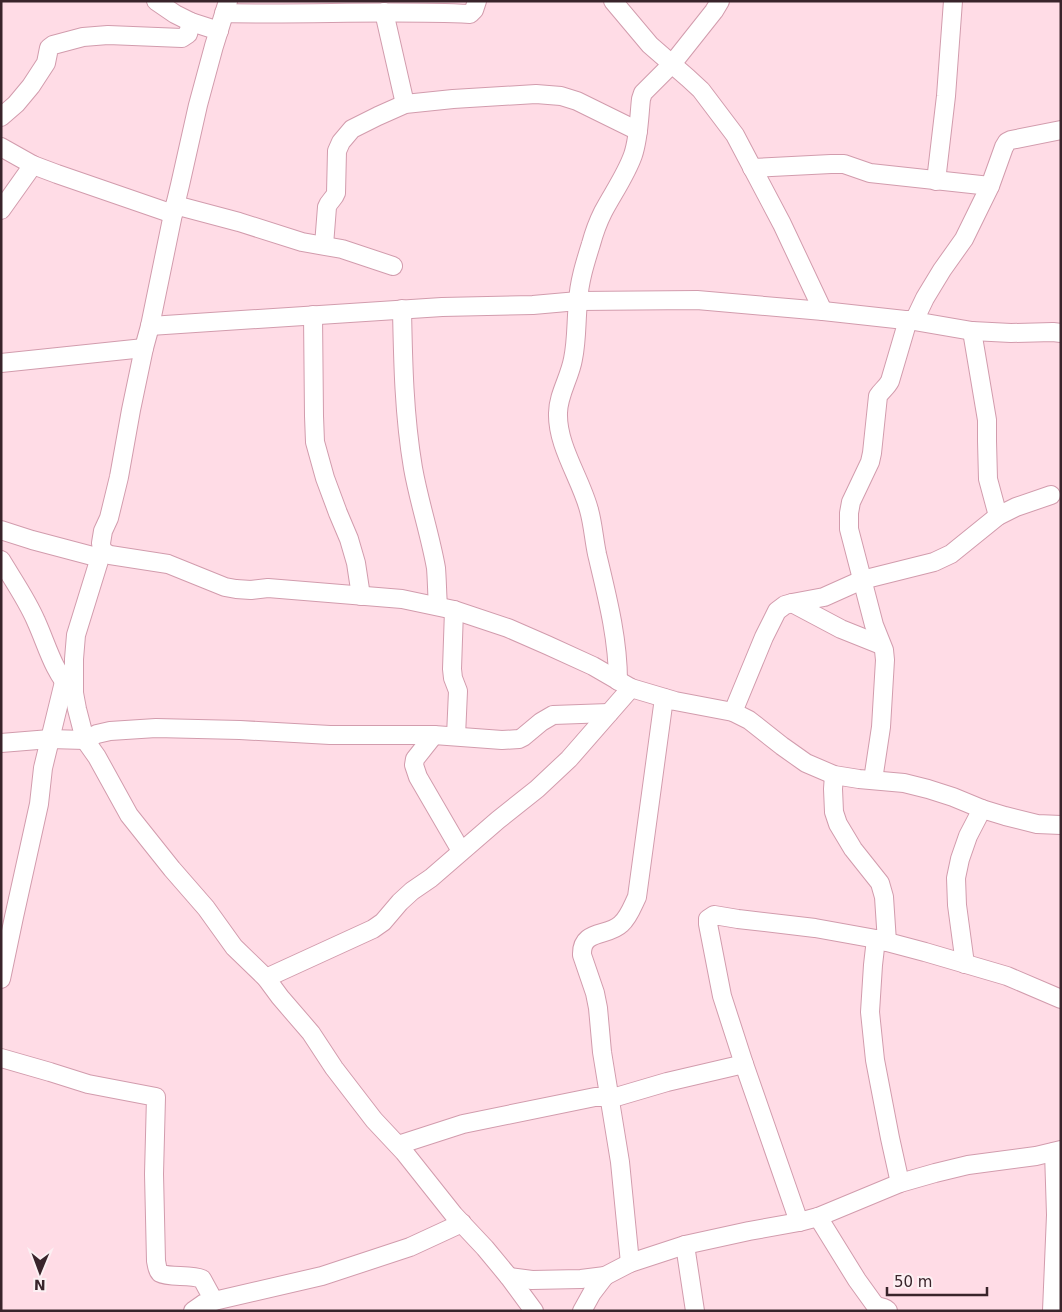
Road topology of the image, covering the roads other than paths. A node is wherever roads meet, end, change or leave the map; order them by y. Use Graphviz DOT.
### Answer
graph roads {
  1 [pos="156,1"];
  2 [pos="477,1"];
  3 [pos="613,1"];
  4 [pos="720,1"];
  5 [pos="953,1"];
  6 [pos="226,7"];
  7 [pos="179,12"];
  8 [pos="384,12"];
  9 [pos="219,31"];
  10 [pos="672,64"];
  11 [pos="405,104"];
  12 [pos="1,117"];
  13 [pos="1061,130"];
  14 [pos="638,131"];
  15 [pos="1,147"];
  16 [pos="33,165"];
  17 [pos="752,168"];
  18 [pos="936,181"];
  19 [pos="990,186"];
  20 [pos="174,209"];
  21 [pos="1,210"];
  22 [pos="324,245"];
  23 [pos="394,266"];
  24 [pos="578,301"];
  25 [pos="402,309"];
  26 [pos="823,311"];
  27 [pos="313,314"];
  28 [pos="911,321"];
  29 [pos="150,326"];
  30 [pos="972,331"];
  31 [pos="1061,333"];
  32 [pos="144,348"];
  33 [pos="1,363"];
  34 [pos="1051,496"];
  35 [pos="998,516"];
  36 [pos="1,530"];
  37 [pos="101,554"];
  38 [pos="1,560"];
  39 [pos="862,580"];
  40 [pos="361,596"];
  41 [pos="792,603"];
  42 [pos="446,608"];
  43 [pos="882,646"];
  44 [pos="625,684"];
  45 [pos="69,687"];
  46 [pos="664,698"];
  47 [pos="732,712"];
  48 [pos="609,713"];
  49 [pos="434,735"];
  50 [pos="456,736"];
  51 [pos="50,739"];
  52 [pos="85,740"];
  53 [pos="1,743"];
  54 [pos="834,775"];
  55 [pos="873,780"];
  56 [pos="982,809"];
  57 [pos="1061,825"];
  58 [pos="461,851"];
  59 [pos="881,941"];
  60 [pos="965,964"];
  61 [pos="266,978"];
  62 [pos="1,980"];
  63 [pos="1061,998"];
  64 [pos="1,1058"];
  65 [pos="744,1064"];
  66 [pos="609,1097"];
  67 [pos="398,1145"];
  68 [pos="1057,1151"];
  69 [pos="900,1183"];
  70 [pos="818,1217"];
  71 [pos="800,1222"];
  72 [pos="462,1223"];
  73 [pos="685,1245"];
  74 [pos="630,1263"];
  75 [pos="605,1276"];
  76 [pos="509,1277"];
  77 [pos="214,1300"];
  78 [pos="193,1311"];
  79 [pos="534,1311"];
  80 [pos="582,1311"];
  81 [pos="695,1311"];
  82 [pos="888,1311"];
  83 [pos="1052,1311"];
  1 -- 7 [label="street"];
  2 -- 8 [label="street"];
  3 -- 10 [label="street"];
  4 -- 10 [label="street"];
  5 -- 18 [label="street"];
  6 -- 8 [label="street"];
  6 -- 9 [label="street"];
  7 -- 9 [label="street"];
  7 -- 12 [label="street"];
  8 -- 11 [label="street"];
  9 -- 20 [label="street"];
  10 -- 14 [label="street"];
  10 -- 17 [label="street"];
  11 -- 14 [label="street"];
  11 -- 22 [label="street"];
  13 -- 19 [label="street"];
  14 -- 24 [label="street"];
  15 -- 16 [label="street"];
  16 -- 20 [label="street"];
  16 -- 21 [label="street"];
  17 -- 18 [label="street"];
  17 -- 26 [label="street"];
  18 -- 19 [label="street"];
  19 -- 28 [label="street"];
  20 -- 22 [label="street"];
  20 -- 29 [label="street"];
  22 -- 23 [label="street"];
  24 -- 25 [label="street"];
  24 -- 26 [label="street"];
  24 -- 44 [label="street"];
  25 -- 27 [label="street"];
  25 -- 42 [label="street"];
  26 -- 28 [label="street"];
  27 -- 29 [label="street"];
  27 -- 40 [label="street"];
  28 -- 30 [label="street"];
  28 -- 39 [label="street"];
  29 -- 32 [label="street"];
  30 -- 31 [label="street"];
  30 -- 35 [label="street"];
  32 -- 33 [label="street"];
  32 -- 37 [label="street"];
  34 -- 35 [label="street"];
  35 -- 39 [label="street"];
  36 -- 37 [label="street"];
  37 -- 40 [label="street"];
  37 -- 45 [label="street"];
  38 -- 45 [label="street"];
  39 -- 41 [label="street"];
  39 -- 43 [label="street"];
  40 -- 42 [label="street"];
  41 -- 43 [label="street"];
  41 -- 47 [label="street"];
  42 -- 44 [label="street"];
  42 -- 50 [label="street"];
  43 -- 55 [label="street"];
  44 -- 46 [label="street"];
  44 -- 48 [label="street"];
  45 -- 51 [label="street"];
  45 -- 52 [label="street"];
  46 -- 47 [label="street"];
  46 -- 66 [label="street"];
  47 -- 54 [label="street"];
  48 -- 50 [label="street"];
  48 -- 58 [label="street"];
  49 -- 50 [label="street"];
  49 -- 52 [label="street"];
  49 -- 58 [label="street"];
  51 -- 52 [label="street"];
  51 -- 53 [label="street"];
  51 -- 62 [label="street"];
  52 -- 61 [label="street"];
  54 -- 55 [label="street"];
  54 -- 59 [label="street"];
  55 -- 56 [label="street"];
  56 -- 57 [label="street"];
  56 -- 60 [label="street"];
  58 -- 61 [label="street"];
  59 -- 60 [label="street"];
  59 -- 65 [label="street"];
  59 -- 69 [label="street"];
  60 -- 63 [label="street"];
  61 -- 67 [label="street"];
  64 -- 77 [label="street"];
  65 -- 66 [label="street"];
  65 -- 71 [label="street"];
  66 -- 67 [label="street"];
  66 -- 74 [label="street"];
  67 -- 72 [label="street"];
  68 -- 69 [label="street"];
  68 -- 83 [label="street"];
  69 -- 70 [label="street"];
  70 -- 71 [label="street"];
  70 -- 82 [label="street"];
  71 -- 73 [label="street"];
  72 -- 76 [label="street"];
  72 -- 77 [label="street"];
  73 -- 74 [label="street"];
  73 -- 81 [label="street"];
  74 -- 75 [label="street"];
  75 -- 76 [label="street"];
  75 -- 80 [label="street"];
  76 -- 79 [label="street"];
  77 -- 78 [label="street"];
}
